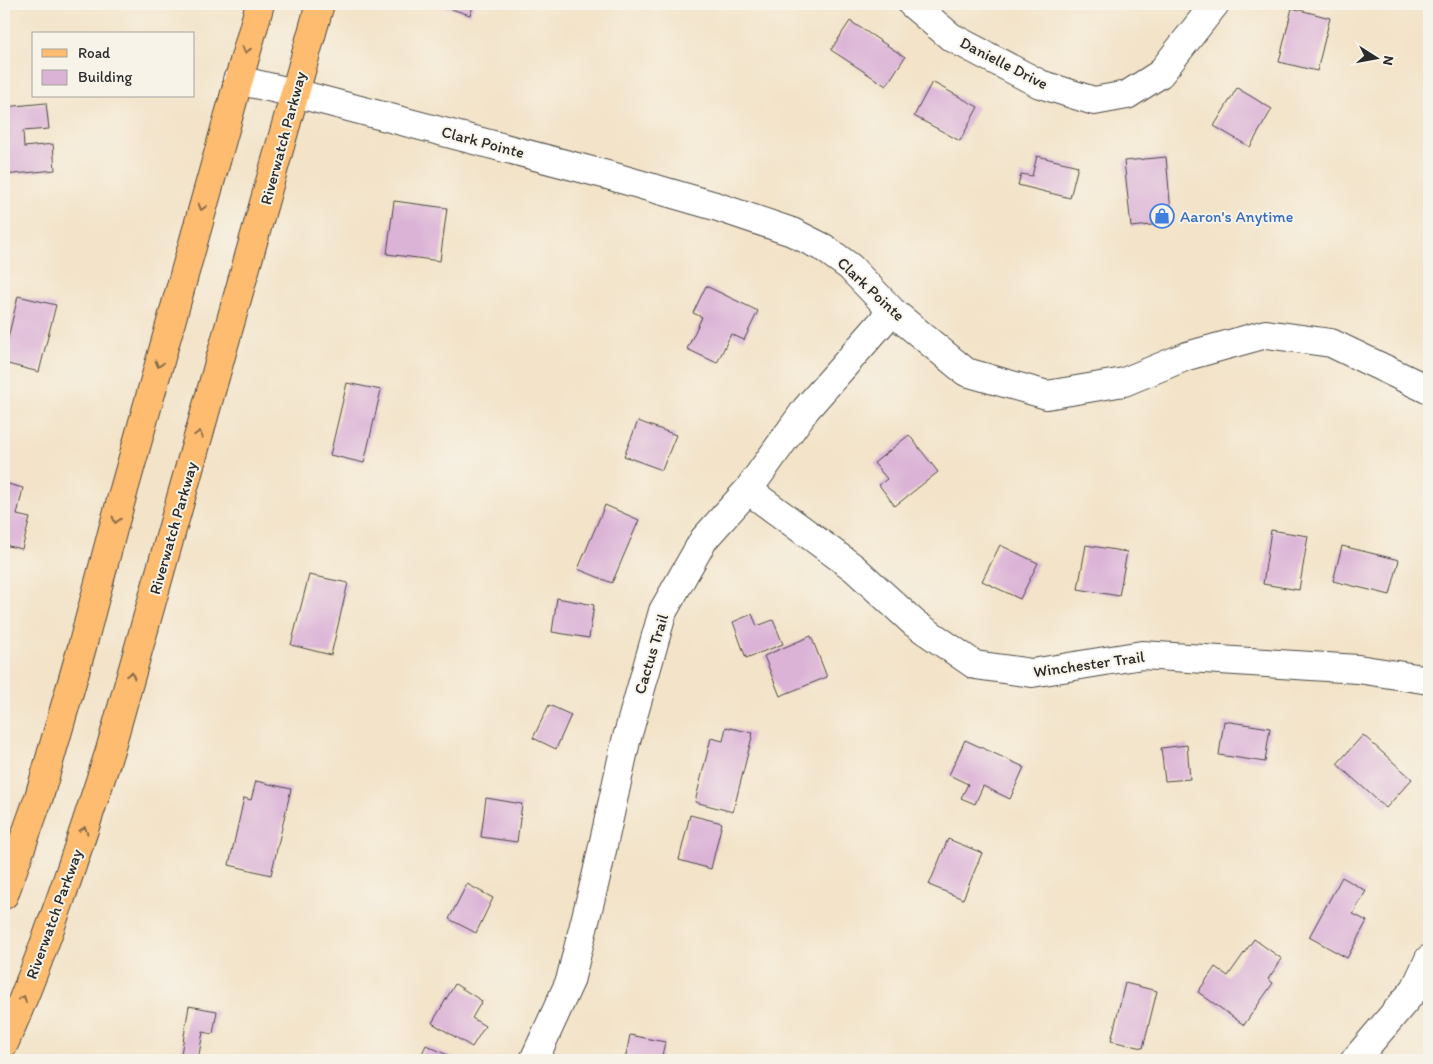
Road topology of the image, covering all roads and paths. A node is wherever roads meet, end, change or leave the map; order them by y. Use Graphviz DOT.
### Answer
graph roads {
  1 [pos="260,4"];
  2 [pos="320,4"];
  3 [pos="912,4"];
  4 [pos="1214,4"];
  5 [pos="237,80"];
  6 [pos="295,93"];
  7 [pos="892,311"];
  8 [pos="1429,390"];
  9 [pos="748,490"];
  10 [pos="1429,680"];
  11 [pos="4,895"];
  12 [pos="1429,959"];
  13 [pos="4,1044"];
  14 [pos="534,1060"];
  15 [pos="1355,1060"];
  1 -- 5 [label="main road, one-way"];
  2 -- 6 [label="main road, Riverwatch Parkway"];
  3 -- 4 [label="street, Danielle Drive"];
  5 -- 6 [label="street, Clark Pointe"];
  5 -- 11 [label="main road, one-way"];
  6 -- 7 [label="street, Clark Pointe"];
  13 -- 6 [label="main road, Riverwatch Parkway, one-way"];
  7 -- 8 [label="street, Clark Pointe"];
  7 -- 9 [label="street, Cactus Trail"];
  9 -- 10 [label="street, Winchester Trail"];
  9 -- 14 [label="street, Cactus Trail"];
  12 -- 15 [label="street"];
}
